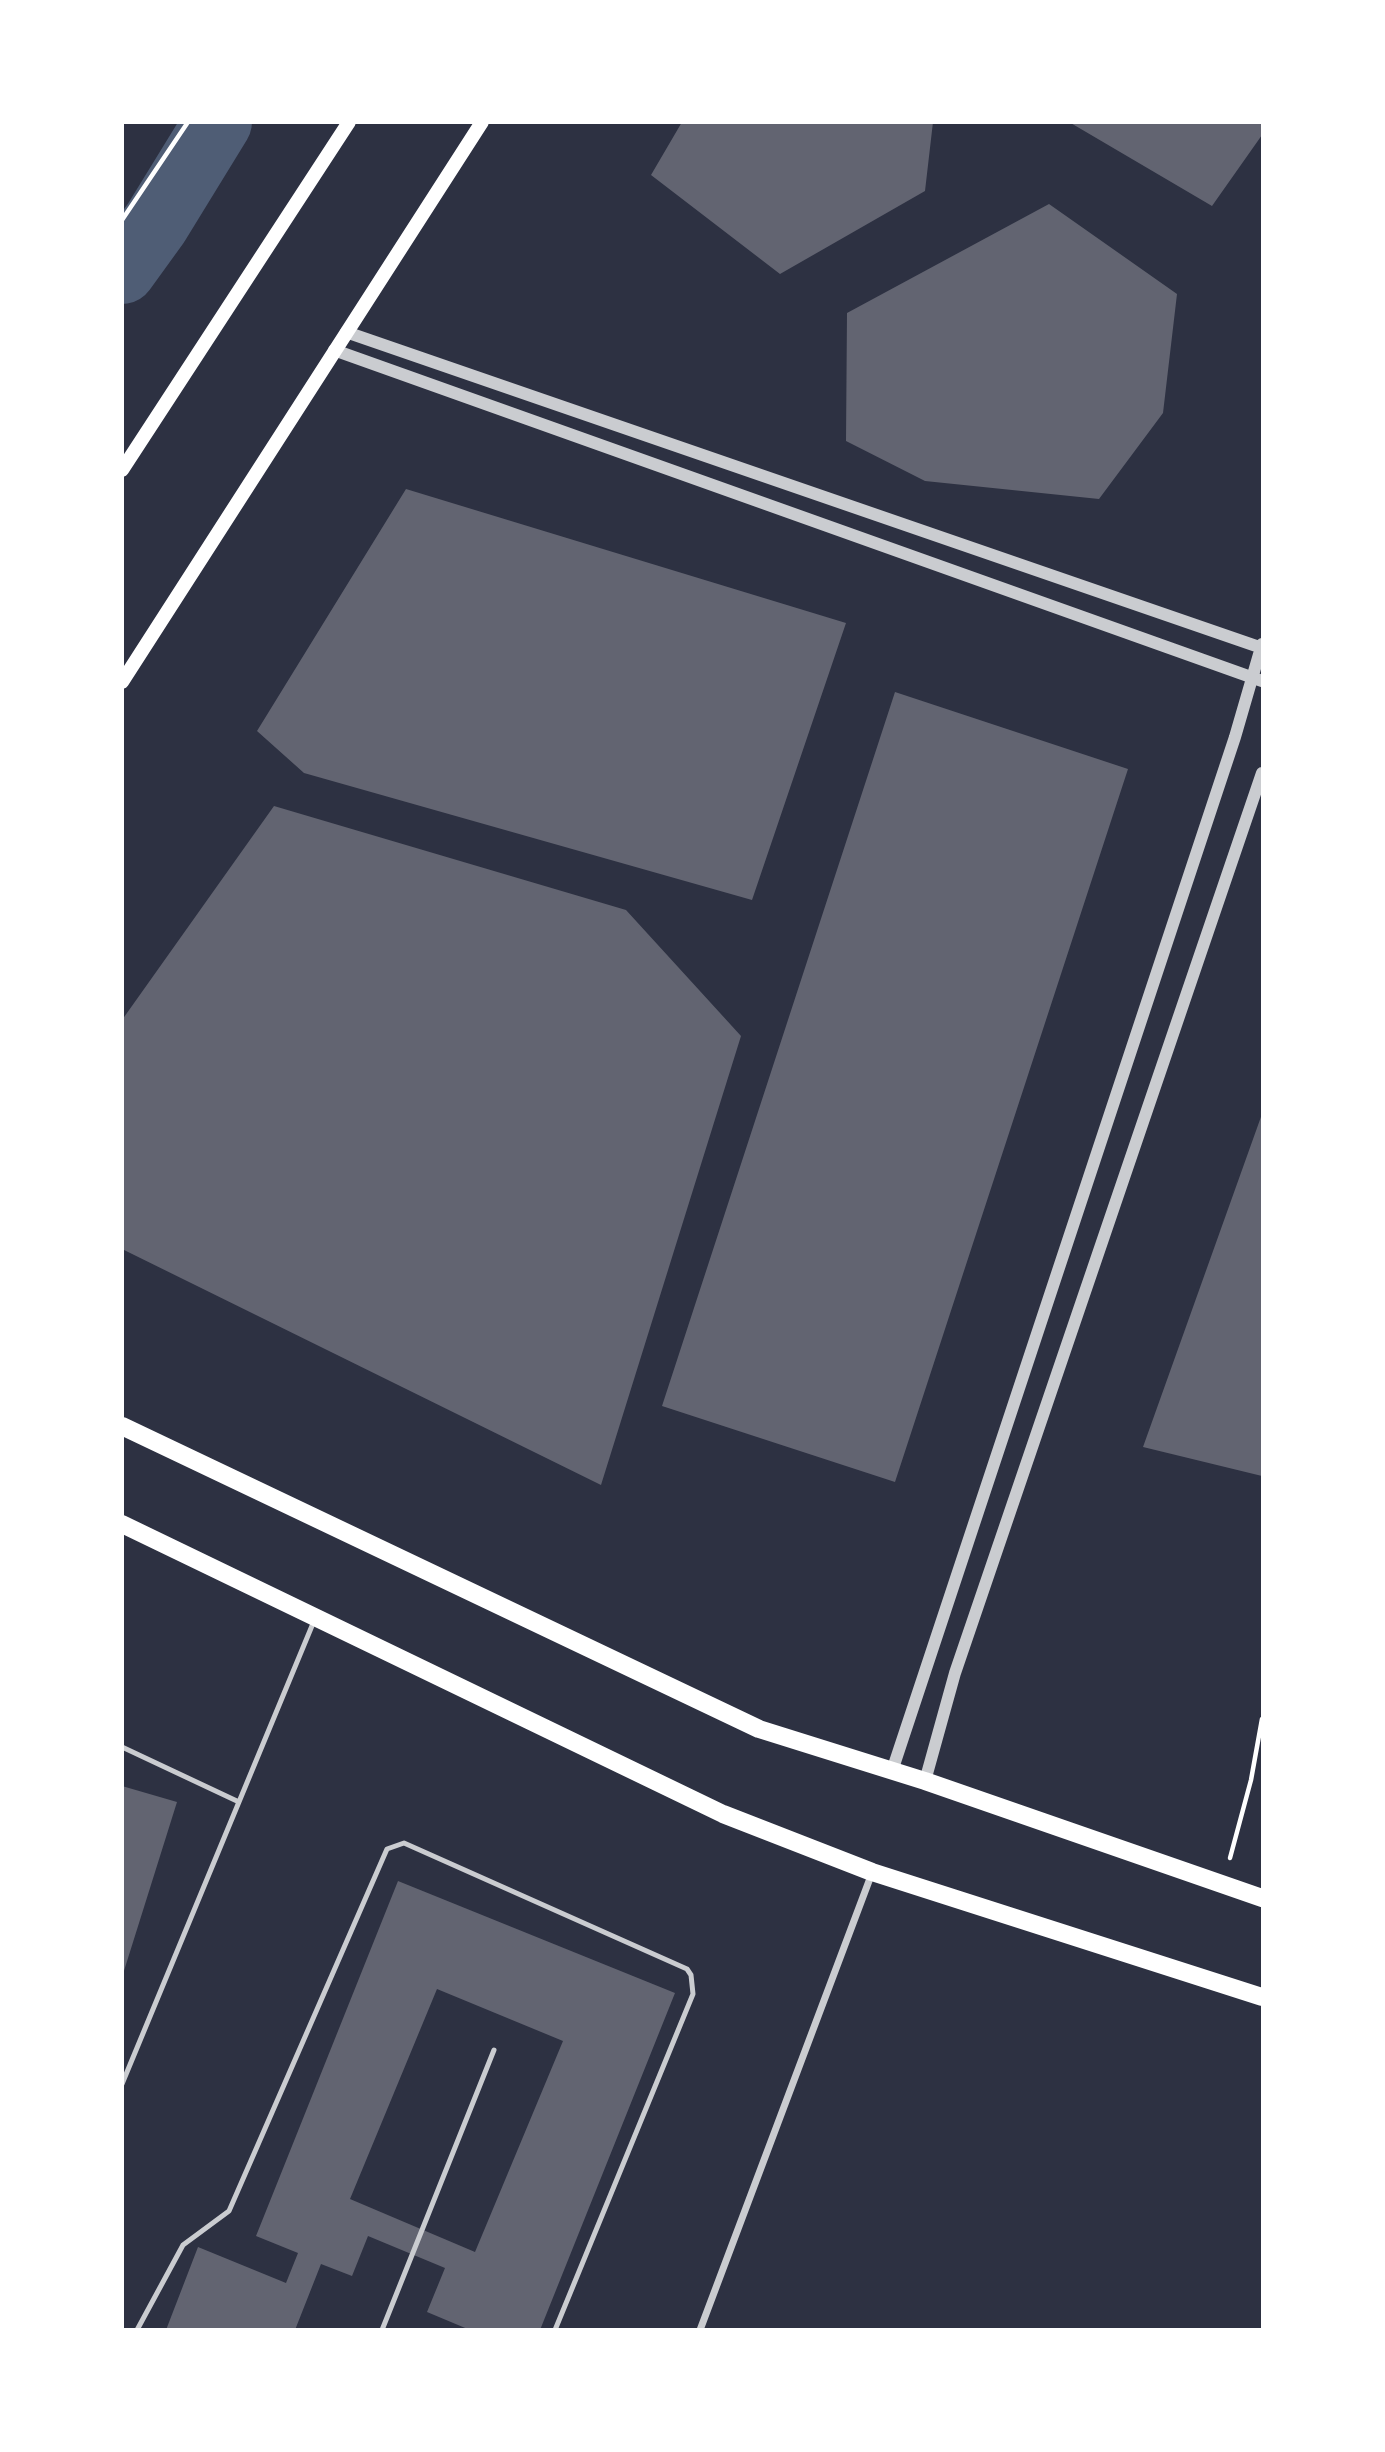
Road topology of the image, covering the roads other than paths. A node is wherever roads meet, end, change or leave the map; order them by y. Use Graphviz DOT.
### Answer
graph roads {
  1 [pos="349,122"];
  2 [pos="482,122"];
  3 [pos="346,332"];
  4 [pos="334,351"];
  5 [pos="122,470"];
  6 [pos="1262,647"];
  7 [pos="1258,679"];
  8 [pos="122,682"];
  9 [pos="1262,774"];
  10 [pos="122,1426"];
  11 [pos="122,1524"];
  12 [pos="315,1617"];
  13 [pos="122,1747"];
  14 [pos="891,1771"];
  15 [pos="925,1781"];
  16 [pos="239,1802"];
  17 [pos="872,1872"];
  18 [pos="1262,1898"];
  19 [pos="1262,1997"];
  20 [pos="494,2050"];
  21 [pos="122,2084"];
  22 [pos="137,2329"];
  23 [pos="382,2329"];
  24 [pos="555,2329"];
  25 [pos="700,2329"];
  1 -- 5 [label="main road"];
  2 -- 3 [label="main road"];
  3 -- 4 [label="main road"];
  3 -- 6 [label="street"];
  4 -- 7 [label="street"];
  4 -- 8 [label="main road"];
  6 -- 7 [label="street"];
  7 -- 14 [label="street"];
  9 -- 15 [label="street"];
  10 -- 14 [label="main road"];
  11 -- 12 [label="main road"];
  12 -- 16 [label="lane"];
  12 -- 17 [label="main road"];
  13 -- 16 [label="lane"];
  14 -- 15 [label="main road"];
  15 -- 18 [label="main road"];
  16 -- 21 [label="lane"];
  17 -- 19 [label="main road"];
  17 -- 25 [label="street"];
  20 -- 23 [label="lane"];
  22 -- 24 [label="lane"];
}
